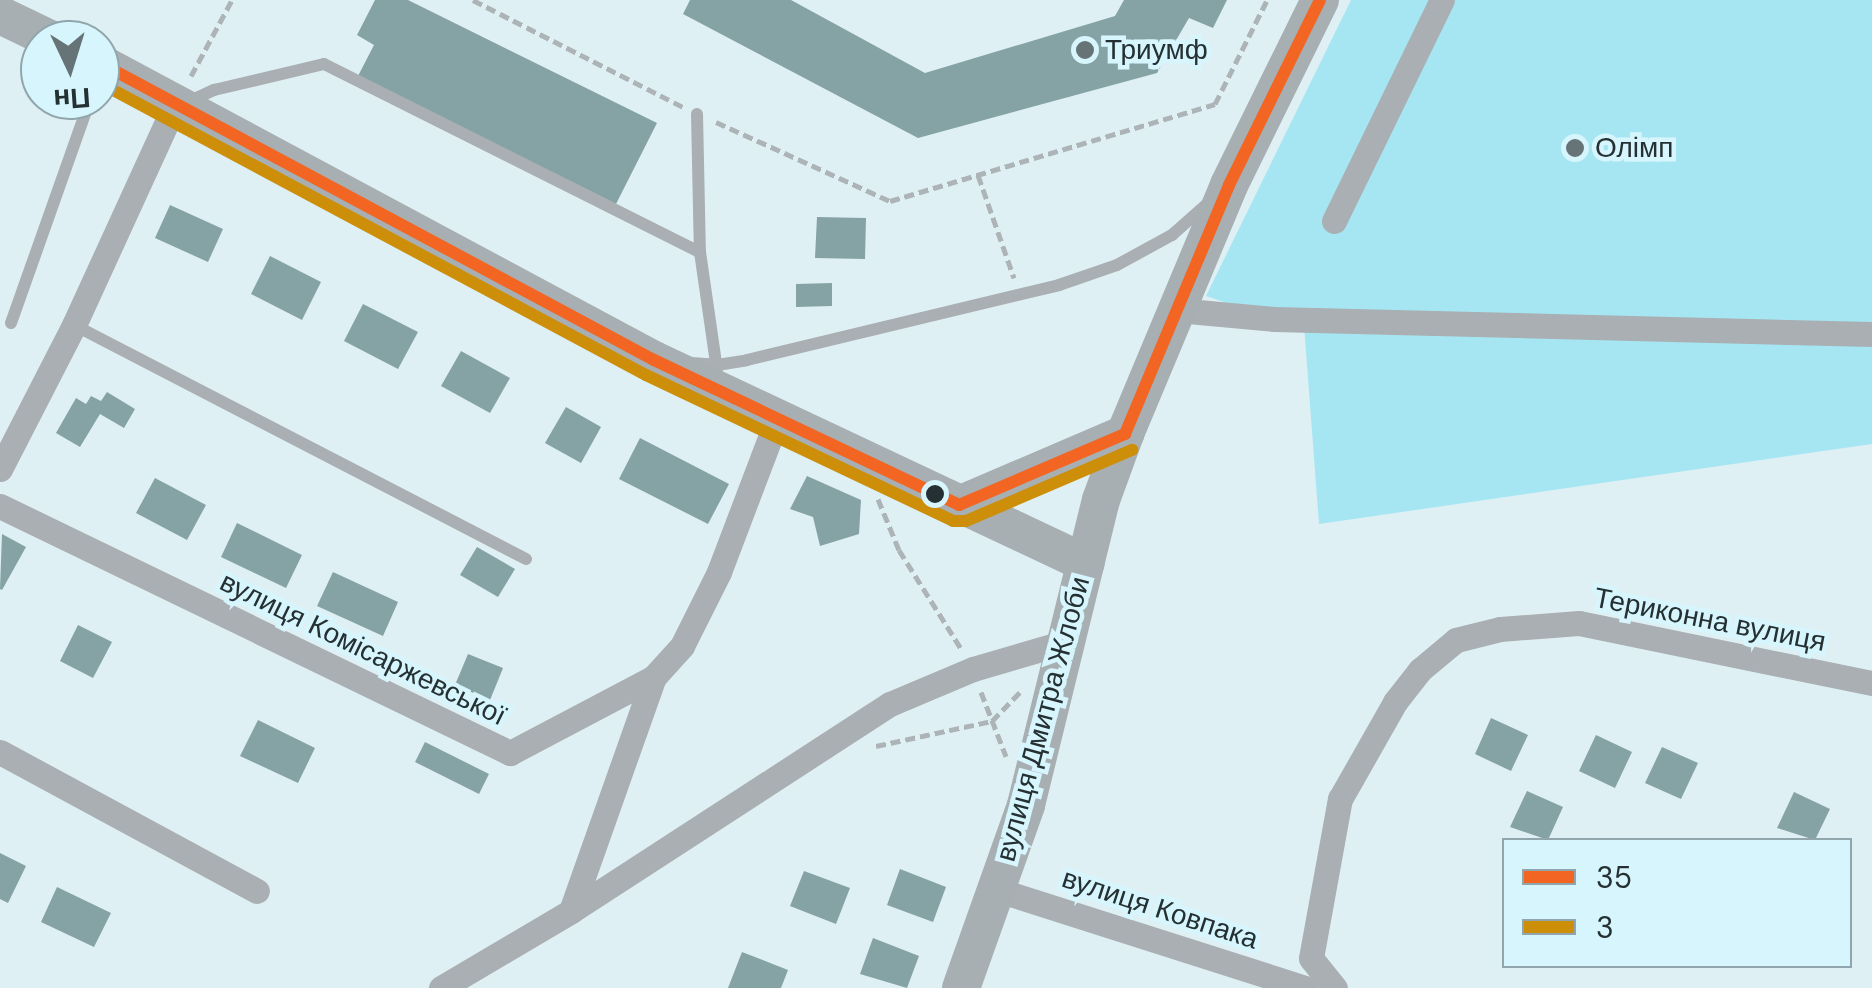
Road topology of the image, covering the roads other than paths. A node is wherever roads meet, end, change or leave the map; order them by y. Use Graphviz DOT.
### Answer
graph roads {
  1 [pos="1320,0"];
  2 [pos="1442,0"];
  3 [pos="120,83"];
  4 [pos="175,104"];
  5 [pos="698,114"];
  6 [pos="82,120"];
  7 [pos="1229,184"];
  8 [pos="1334,221"];
  9 [pos="700,252"];
  10 [pos="1176,310"];
  11 [pos="11,323"];
  12 [pos="74,325"];
  13 [pos="1872,334"];
  14 [pos="717,377"];
  15 [pos="777,418"];
  16 [pos="1125,434"];
  17 [pos="0,469"];
  18 [pos="959,504"];
  19 [pos="0,506"];
  20 [pos="526,559"];
  21 [pos="1086,563"];
  22 [pos="1069,641"];
  23 [pos="654,677"];
  24 [pos="1872,683"];
  25 [pos="0,752"];
  26 [pos="995,889"];
  27 [pos="257,890"];
  28 [pos="570,911"];
  29 [pos="1298,987"];
  30 [pos="441,988"];
  31 [pos="961,988"];
  32 [pos="1335,988"];
  1 -- 7 [label="street, вулиця Дмитра Жлоби"];
  2 -- 8 [label="street"];
  3 -- 4 [label="street"];
  4 -- 9 [label="lane"];
  4 -- 12 [label="street"];
  4 -- 14 [label="street"];
  5 -- 9 [label="lane"];
  6 -- 11 [label="lane"];
  7 -- 10 [label="street, вулиця Дмитра Жлоби"];
  7 -- 14 [label="lane"];
  9 -- 14 [label="lane"];
  10 -- 13 [label="street"];
  10 -- 16 [label="street, вулиця Дмитра Жлоби"];
  12 -- 17 [label="street"];
  12 -- 20 [label="lane"];
  14 -- 15 [label="street"];
  15 -- 18 [label="street"];
  15 -- 23 [label="street, вулиця Комісаржевської"];
  16 -- 18 [label="street"];
  16 -- 21 [label="street, вулиця Дмитра Жлоби"];
  18 -- 21 [label="street"];
  19 -- 23 [label="street, вулиця Комісаржевської"];
  21 -- 22 [label="street, вулиця Дмитра Жлоби"];
  22 -- 26 [label="street, вулиця Дмитра Жлоби"];
  22 -- 28 [label="street"];
  23 -- 28 [label="street"];
  24 -- 32 [label="street, Териконна вулиця"];
  25 -- 27 [label="street"];
  26 -- 29 [label="street, вулиця Ковпака"];
  26 -- 31 [label="street, вулиця Дмитра Жлоби"];
  28 -- 30 [label="street"];
}
